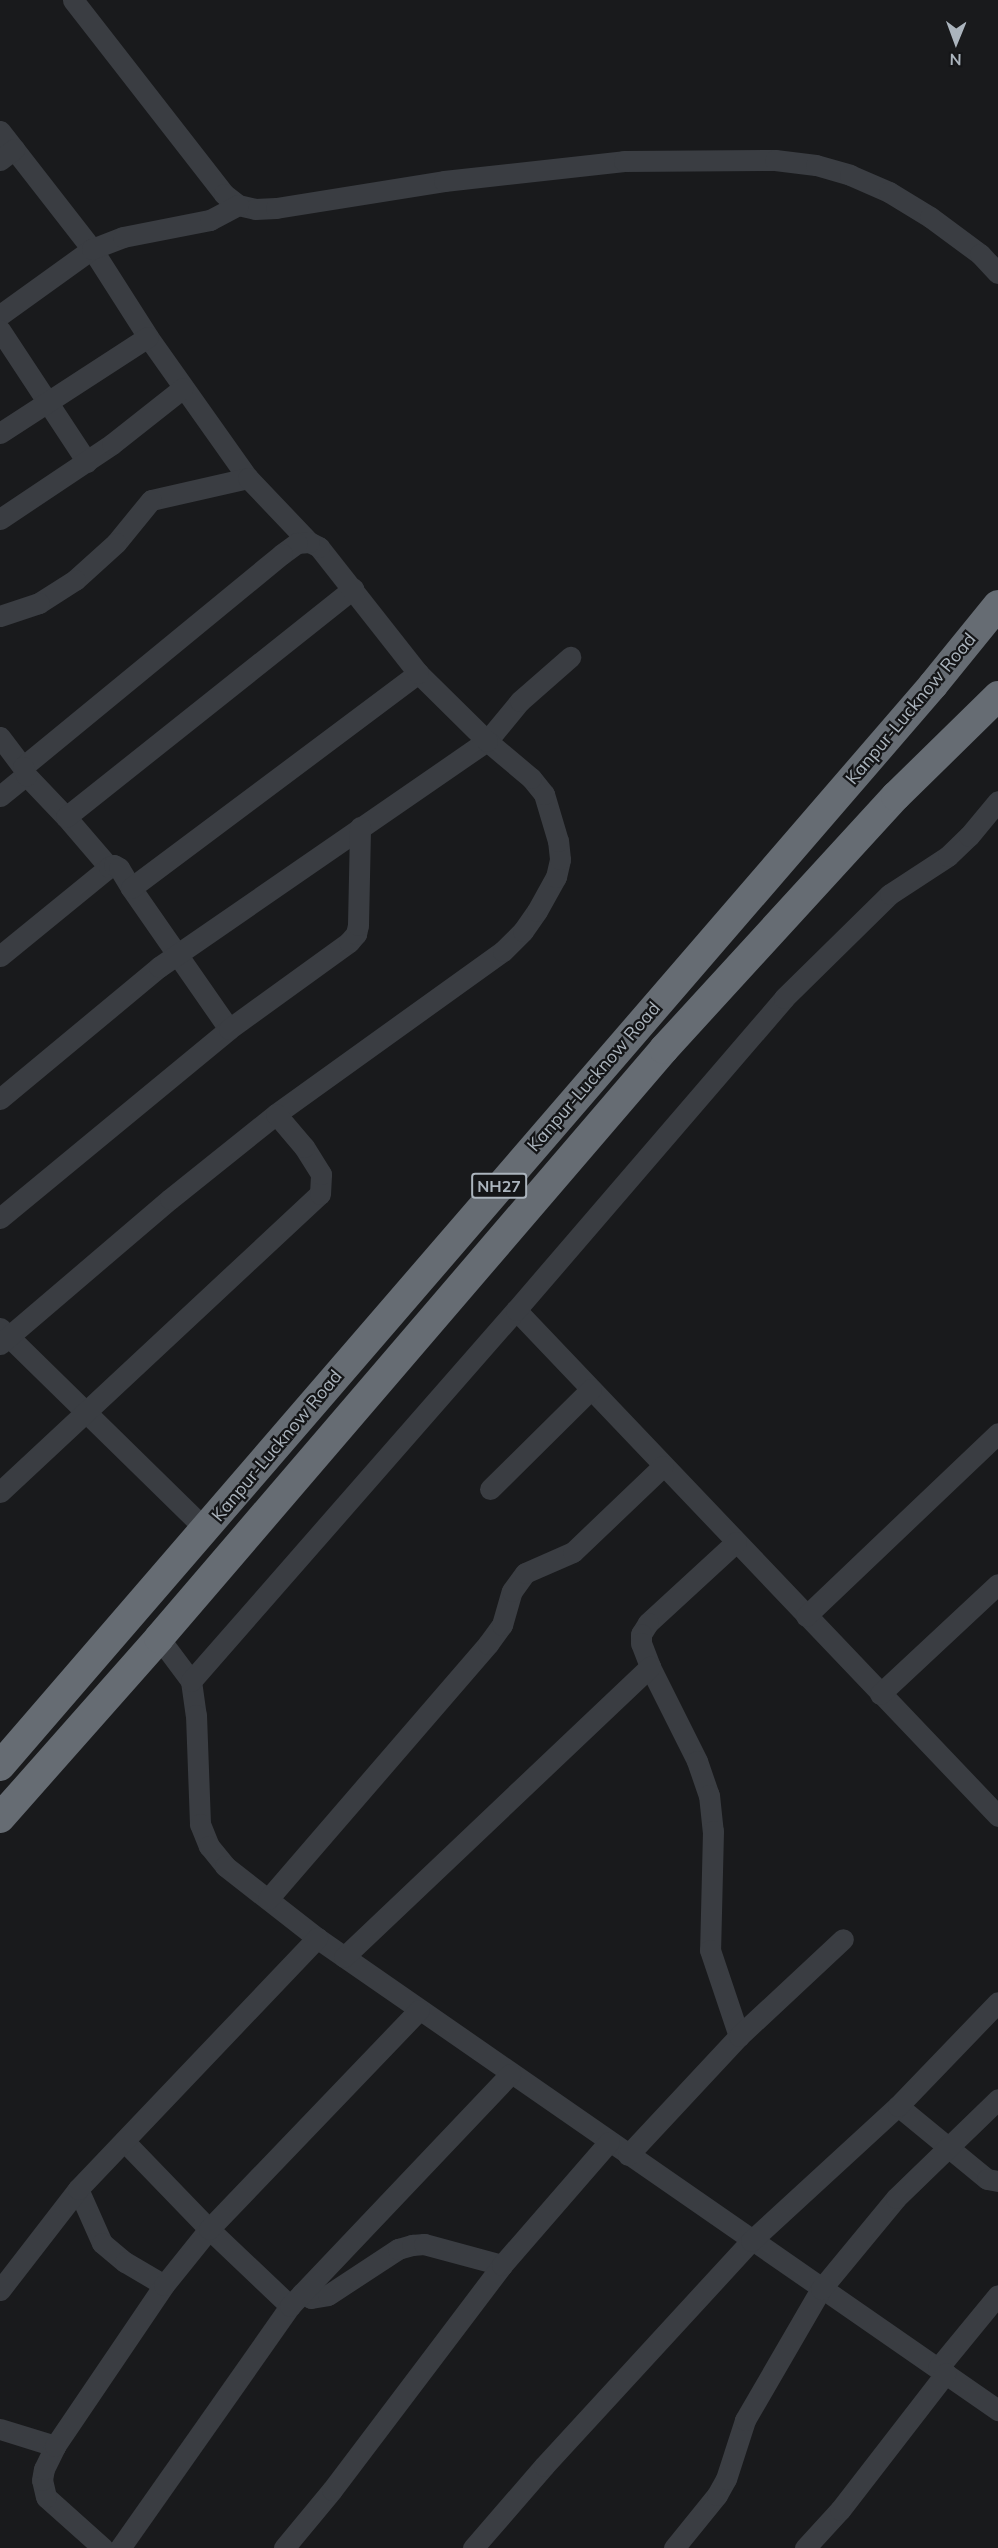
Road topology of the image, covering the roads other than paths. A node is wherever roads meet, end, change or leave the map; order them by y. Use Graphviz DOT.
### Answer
graph roads {
  1 [pos="73,0"];
  2 [pos="0,131"];
  3 [pos="7,154"];
  4 [pos="238,205"];
  5 [pos="92,249"];
  6 [pos="998,273"];
  7 [pos="0,315"];
  8 [pos="0,330"];
  9 [pos="148,337"];
  10 [pos="183,388"];
  11 [pos="49,401"];
  12 [pos="0,433"];
  13 [pos="87,462"];
  14 [pos="248,478"];
  15 [pos="0,519"];
  16 [pos="309,542"];
  17 [pos="353,589"];
  18 [pos="998,605"];
  19 [pos="0,616"];
  20 [pos="570,657"];
  21 [pos="418,673"];
  22 [pos="998,696"];
  23 [pos="0,737"];
  24 [pos="487,741"];
  25 [pos="24,771"];
  26 [pos="0,796"];
  27 [pos="998,801"];
  28 [pos="66,817"];
  29 [pos="360,827"];
  30 [pos="109,867"];
  31 [pos="131,888"];
  32 [pos="178,954"];
  33 [pos="0,956"];
  34 [pos="229,1029"];
  35 [pos="4,1089"];
  36 [pos="276,1114"];
  37 [pos="0,1218"];
  38 [pos="516,1310"];
  39 [pos="3,1336"];
  40 [pos="591,1389"];
  41 [pos="86,1411"];
  42 [pos="998,1433"];
  43 [pos="663,1466"];
  44 [pos="490,1489"];
  45 [pos="0,1492"];
  46 [pos="206,1530"];
  47 [pos="736,1542"];
  48 [pos="998,1584"];
  49 [pos="806,1616"];
  50 [pos="159,1638"];
  51 [pos="650,1667"];
  52 [pos="191,1681"];
  53 [pos="880,1694"];
  54 [pos="0,1766"];
  55 [pos="6,1799"];
  56 [pos="998,1816"];
  57 [pos="268,1899"];
  58 [pos="317,1938"];
  59 [pos="843,1939"];
  60 [pos="344,1957"];
  61 [pos="998,2002"];
  62 [pos="419,2010"];
  63 [pos="739,2036"];
  64 [pos="510,2074"];
  65 [pos="998,2099"];
  66 [pos="898,2106"];
  67 [pos="124,2141"];
  68 [pos="609,2142"];
  69 [pos="949,2148"];
  70 [pos="628,2156"];
  71 [pos="998,2181"];
  72 [pos="78,2189"];
  73 [pos="209,2229"];
  74 [pos="751,2241"];
  75 [pos="502,2265"];
  76 [pos="164,2285"];
  77 [pos="821,2289"];
  78 [pos="0,2290"];
  79 [pos="998,2295"];
  80 [pos="296,2299"];
  81 [pos="942,2370"];
  82 [pos="998,2410"];
  83 [pos="0,2429"];
  84 [pos="54,2446"];
  85 [pos="103,2548"];
  86 [pos="120,2548"];
  87 [pos="284,2548"];
  88 [pos="473,2548"];
  89 [pos="674,2548"];
  90 [pos="805,2548"];
  1 -- 4 [label="street"];
  2 -- 3 [label="street"];
  3 -- 5 [label="street"];
  4 -- 5 [label="street"];
  4 -- 6 [label="street"];
  5 -- 7 [label="street"];
  5 -- 9 [label="street"];
  8 -- 11 [label="street"];
  9 -- 10 [label="street"];
  9 -- 11 [label="street"];
  10 -- 13 [label="street"];
  10 -- 14 [label="street"];
  11 -- 12 [label="street"];
  11 -- 13 [label="street"];
  13 -- 15 [label="street"];
  14 -- 16 [label="street"];
  14 -- 19 [label="street"];
  16 -- 17 [label="street"];
  16 -- 25 [label="street"];
  17 -- 21 [label="street"];
  17 -- 28 [label="street"];
  18 -- 46 [label="highway, Kanpur-Lucknow Road / NH27"];
  20 -- 24 [label="street"];
  21 -- 24 [label="street"];
  21 -- 31 [label="street"];
  22 -- 50 [label="highway, Kanpur-Lucknow Road / NH27"];
  23 -- 25 [label="street"];
  24 -- 29 [label="street"];
  24 -- 36 [label="street"];
  25 -- 26 [label="street"];
  25 -- 28 [label="street"];
  27 -- 38 [label="street"];
  28 -- 30 [label="street"];
  29 -- 32 [label="street"];
  29 -- 34 [label="street"];
  30 -- 31 [label="street"];
  30 -- 33 [label="street"];
  31 -- 32 [label="street"];
  32 -- 34 [label="street"];
  32 -- 35 [label="street"];
  34 -- 37 [label="street"];
  36 -- 39 [label="street"];
  36 -- 41 [label="street"];
  38 -- 40 [label="street"];
  38 -- 52 [label="street"];
  39 -- 41 [label="street"];
  40 -- 43 [label="street"];
  40 -- 44 [label="street"];
  41 -- 45 [label="street"];
  41 -- 46 [label="street"];
  42 -- 49 [label="street"];
  43 -- 47 [label="street"];
  43 -- 57 [label="street"];
  46 -- 54 [label="highway, Kanpur-Lucknow Road / NH27"];
  47 -- 49 [label="street"];
  47 -- 51 [label="street"];
  48 -- 53 [label="street"];
  49 -- 53 [label="street"];
  50 -- 52 [label="street"];
  50 -- 55 [label="highway, Kanpur-Lucknow Road / NH27"];
  51 -- 60 [label="street"];
  51 -- 63 [label="street"];
  52 -- 57 [label="street"];
  53 -- 56 [label="street"];
  57 -- 58 [label="street"];
  58 -- 60 [label="street"];
  58 -- 67 [label="street"];
  59 -- 63 [label="street"];
  60 -- 62 [label="street"];
  61 -- 66 [label="street"];
  62 -- 64 [label="street"];
  62 -- 73 [label="street"];
  63 -- 70 [label="street"];
  64 -- 68 [label="street"];
  64 -- 80 [label="street"];
  65 -- 69 [label="street"];
  66 -- 69 [label="street"];
  66 -- 74 [label="street"];
  67 -- 72 [label="street"];
  67 -- 73 [label="street"];
  68 -- 70 [label="street"];
  68 -- 75 [label="street"];
  69 -- 71 [label="street"];
  69 -- 77 [label="street"];
  70 -- 74 [label="street"];
  72 -- 76 [label="street"];
  72 -- 78 [label="street"];
  73 -- 76 [label="street"];
  73 -- 80 [label="street"];
  74 -- 77 [label="street"];
  74 -- 88 [label="street"];
  75 -- 80 [label="street"];
  75 -- 87 [label="street"];
  76 -- 84 [label="street"];
  77 -- 81 [label="street"];
  77 -- 89 [label="street"];
  79 -- 81 [label="street"];
  80 -- 86 [label="street"];
  81 -- 82 [label="street"];
  81 -- 90 [label="street"];
  83 -- 84 [label="street"];
  84 -- 85 [label="street"];
}
